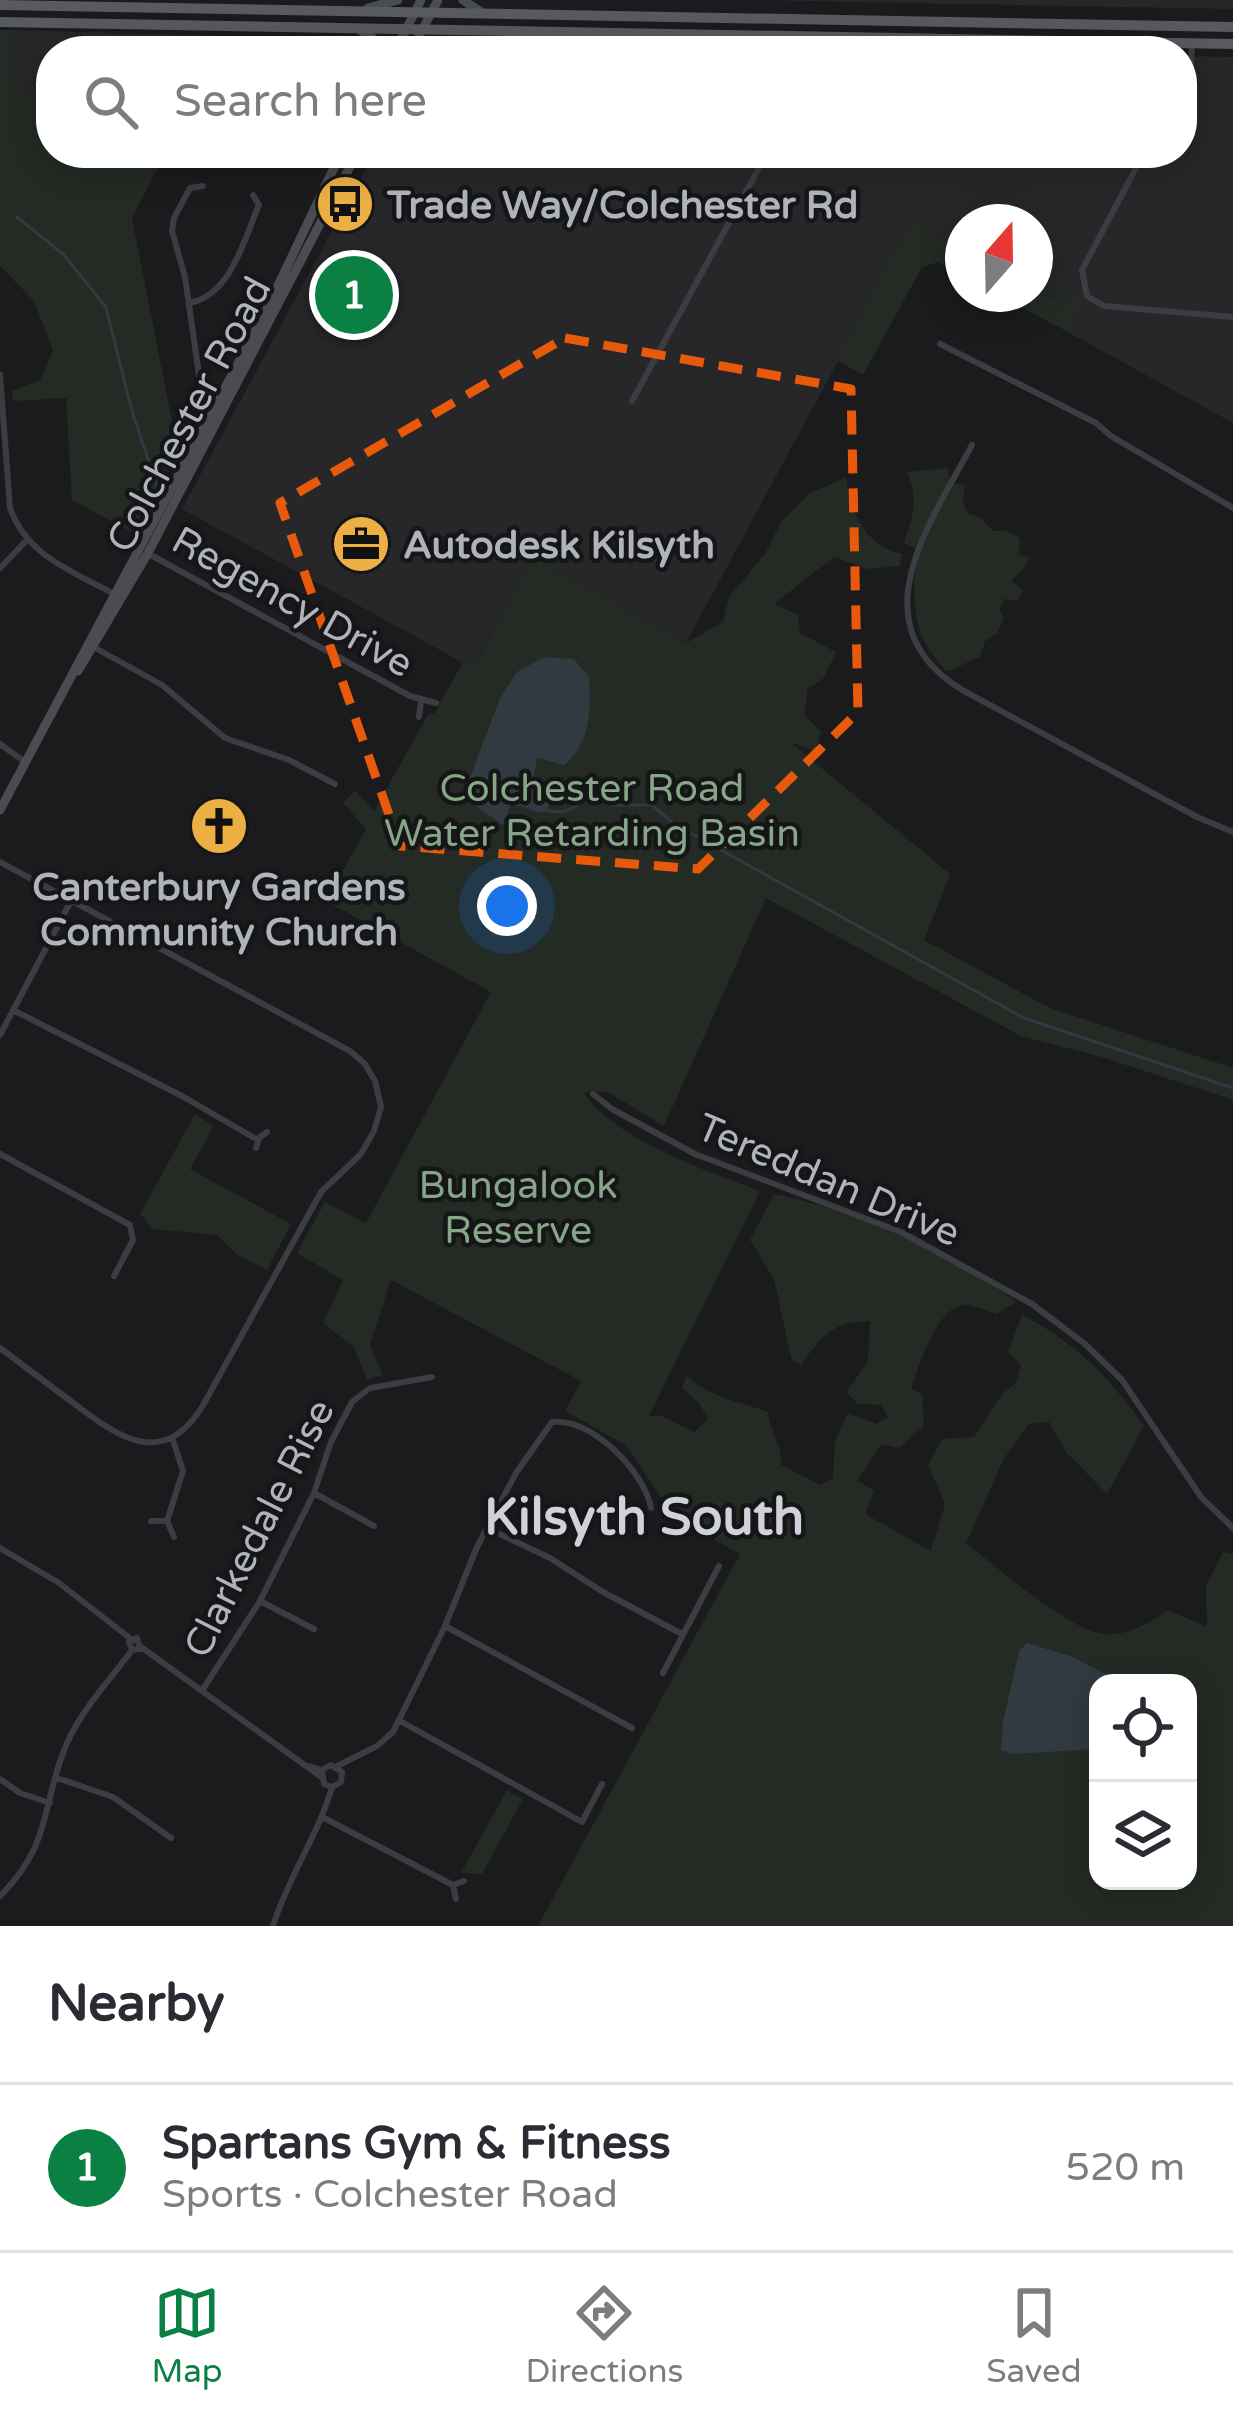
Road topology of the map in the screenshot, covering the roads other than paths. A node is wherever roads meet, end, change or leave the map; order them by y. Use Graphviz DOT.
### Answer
graph roads {
  1 [pos="398,0"];
  2 [pos="463,0"];
  3 [pos="0,5"];
  4 [pos="418,5"];
  5 [pos="435,5"];
  6 [pos="93,7"];
  7 [pos="237,7"];
  8 [pos="363,9"];
  9 [pos="481,12"];
  10 [pos="0,22"];
  11 [pos="92,24"];
  12 [pos="1099,24"];
  13 [pos="230,26"];
  14 [pos="346,26"];
  15 [pos="244,27"];
  16 [pos="406,27"];
  17 [pos="424,27"];
  18 [pos="1233,27"];
  19 [pos="814,35"];
  20 [pos="369,36"];
  21 [pos="402,36"];
  22 [pos="419,36"];
  23 [pos="862,36"];
  24 [pos="1099,36"];
  25 [pos="1197,43"];
  26 [pos="1233,44"];
  27 [pos="334,168"];
  28 [pos="350,168"];
  29 [pos="758,168"];
  30 [pos="1136,168"];
  31 [pos="203,186"];
  32 [pos="256,199"];
  33 [pos="189,303"];
  34 [pos="1233,317"];
  35 [pos="940,344"];
  36 [pos="0,375"];
  37 [pos="632,401"];
  38 [pos="221,402"];
  39 [pos="2,416"];
  40 [pos="972,445"];
  41 [pos="1233,508"];
  42 [pos="26,541"];
  43 [pos="143,551"];
  44 [pos="0,568"];
  45 [pos="117,596"];
  46 [pos="90,646"];
  47 [pos="421,701"];
  48 [pos="436,704"];
  49 [pos="419,717"];
  50 [pos="0,744"];
  51 [pos="25,762"];
  52 [pos="335,784"];
  53 [pos="0,810"];
  54 [pos="1233,832"];
  55 [pos="0,862"];
  56 [pos="71,902"];
  57 [pos="13,1010"];
  58 [pos="0,1035"];
  59 [pos="593,1094"];
  60 [pos="267,1132"];
  61 [pos="0,1154"];
  62 [pos="114,1276"];
  63 [pos="0,1348"];
  64 [pos="432,1377"];
  65 [pos="172,1437"];
  66 [pos="314,1493"];
  67 [pos="651,1508"];
  68 [pos="151,1521"];
  69 [pos="167,1521"];
  70 [pos="374,1526"];
  71 [pos="487,1528"];
  72 [pos="1233,1528"];
  73 [pos="174,1537"];
  74 [pos="0,1548"];
  75 [pos="719,1566"];
  76 [pos="260,1601"];
  77 [pos="445,1626"];
  78 [pos="314,1629"];
  79 [pos="682,1634"];
  80 [pos="131,1639"];
  81 [pos="141,1647"];
  82 [pos="131,1650"];
  83 [pos="663,1673"];
  84 [pos="203,1689"];
  85 [pos="400,1721"];
  86 [pos="632,1728"];
  87 [pos="340,1769"];
  88 [pos="57,1778"];
  89 [pos="0,1779"];
  90 [pos="325,1779"];
  91 [pos="602,1784"];
  92 [pos="51,1804"];
  93 [pos="323,1818"];
  94 [pos="171,1838"];
  95 [pos="464,1881"];
  96 [pos="453,1886"];
  97 [pos="0,1896"];
  98 [pos="456,1899"];
  99 [pos="273,1926"];
  1 -- 8 [label="main road"];
  2 -- 9 [label="main road"];
  3 -- 6 [label="main road"];
  4 -- 5 [label="main road"];
  4 -- 8 [label="main road"];
  4 -- 16 [label="main road"];
  5 -- 9 [label="main road"];
  5 -- 17 [label="main road"];
  6 -- 7 [label="main road"];
  6 -- 11 [label="street"];
  7 -- 8 [label="main road"];
  7 -- 13 [label="main road"];
  7 -- 15 [label="main road"];
  9 -- 12 [label="main road"];
  10 -- 11 [label="main road"];
  11 -- 13 [label="main road"];
  12 -- 18 [label="main road"];
  12 -- 24 [label="main road"];
  13 -- 15 [label="main road"];
  14 -- 15 [label="main road"];
  14 -- 16 [label="main road"];
  14 -- 20 [label="main road"];
  16 -- 17 [label="main road"];
  16 -- 21 [label="main road"];
  17 -- 19 [label="main road"];
  17 -- 22 [label="main road"];
  19 -- 23 [label="main road"];
  25 -- 26 [label="main road"];
  27 -- 38 [label="main road, Colchester Road"];
  28 -- 38 [label="main road, Colchester Road"];
  29 -- 37 [label="street"];
  30 -- 34 [label="street"];
  31 -- 33 [label="street"];
  32 -- 33 [label="street"];
  33 -- 38 [label="street"];
  35 -- 41 [label="street"];
  36 -- 39 [label="street"];
  38 -- 43 [label="main road, Colchester Road"];
  39 -- 42 [label="street"];
  40 -- 54 [label="street"];
  42 -- 44 [label="street"];
  42 -- 45 [label="street"];
  43 -- 45 [label="main road, Colchester Road"];
  43 -- 47 [label="street, Regency Drive"];
  45 -- 46 [label="main road, Colchester Road"];
  46 -- 51 [label="main road, Colchester Road"];
  46 -- 52 [label="street"];
  47 -- 48 [label="street, Regency Drive"];
  47 -- 49 [label="street, Regency Drive"];
  50 -- 51 [label="street"];
  51 -- 53 [label="main road, Colchester Road"];
  55 -- 56 [label="street"];
  56 -- 57 [label="street"];
  56 -- 65 [label="street"];
  57 -- 58 [label="street"];
  57 -- 60 [label="street"];
  59 -- 72 [label="street, Tereddan Drive"];
  61 -- 62 [label="street"];
  63 -- 65 [label="street"];
  64 -- 66 [label="street, Clarkedale Rise"];
  65 -- 69 [label="street"];
  66 -- 70 [label="street"];
  66 -- 76 [label="street, Clarkedale Rise"];
  67 -- 71 [label="street"];
  68 -- 69 [label="street"];
  69 -- 73 [label="street"];
  71 -- 77 [label="street"];
  71 -- 79 [label="street"];
  74 -- 80 [label="street"];
  75 -- 79 [label="street"];
  76 -- 78 [label="street"];
  76 -- 84 [label="street, Clarkedale Rise"];
  77 -- 85 [label="street"];
  77 -- 86 [label="street"];
  79 -- 83 [label="street"];
  80 -- 81 [label="street"];
  80 -- 82 [label="street"];
  81 -- 82 [label="street"];
  81 -- 84 [label="street"];
  82 -- 88 [label="street"];
  84 -- 90 [label="street"];
  85 -- 87 [label="street"];
  85 -- 91 [label="street"];
  87 -- 90 [label="street"];
  87 -- 90 [label="street"];
  88 -- 92 [label="street"];
  88 -- 94 [label="street"];
  89 -- 92 [label="street"];
  90 -- 93 [label="street"];
  92 -- 97 [label="street"];
  93 -- 96 [label="street"];
  93 -- 99 [label="street"];
  95 -- 96 [label="street"];
  96 -- 98 [label="street"];
}
